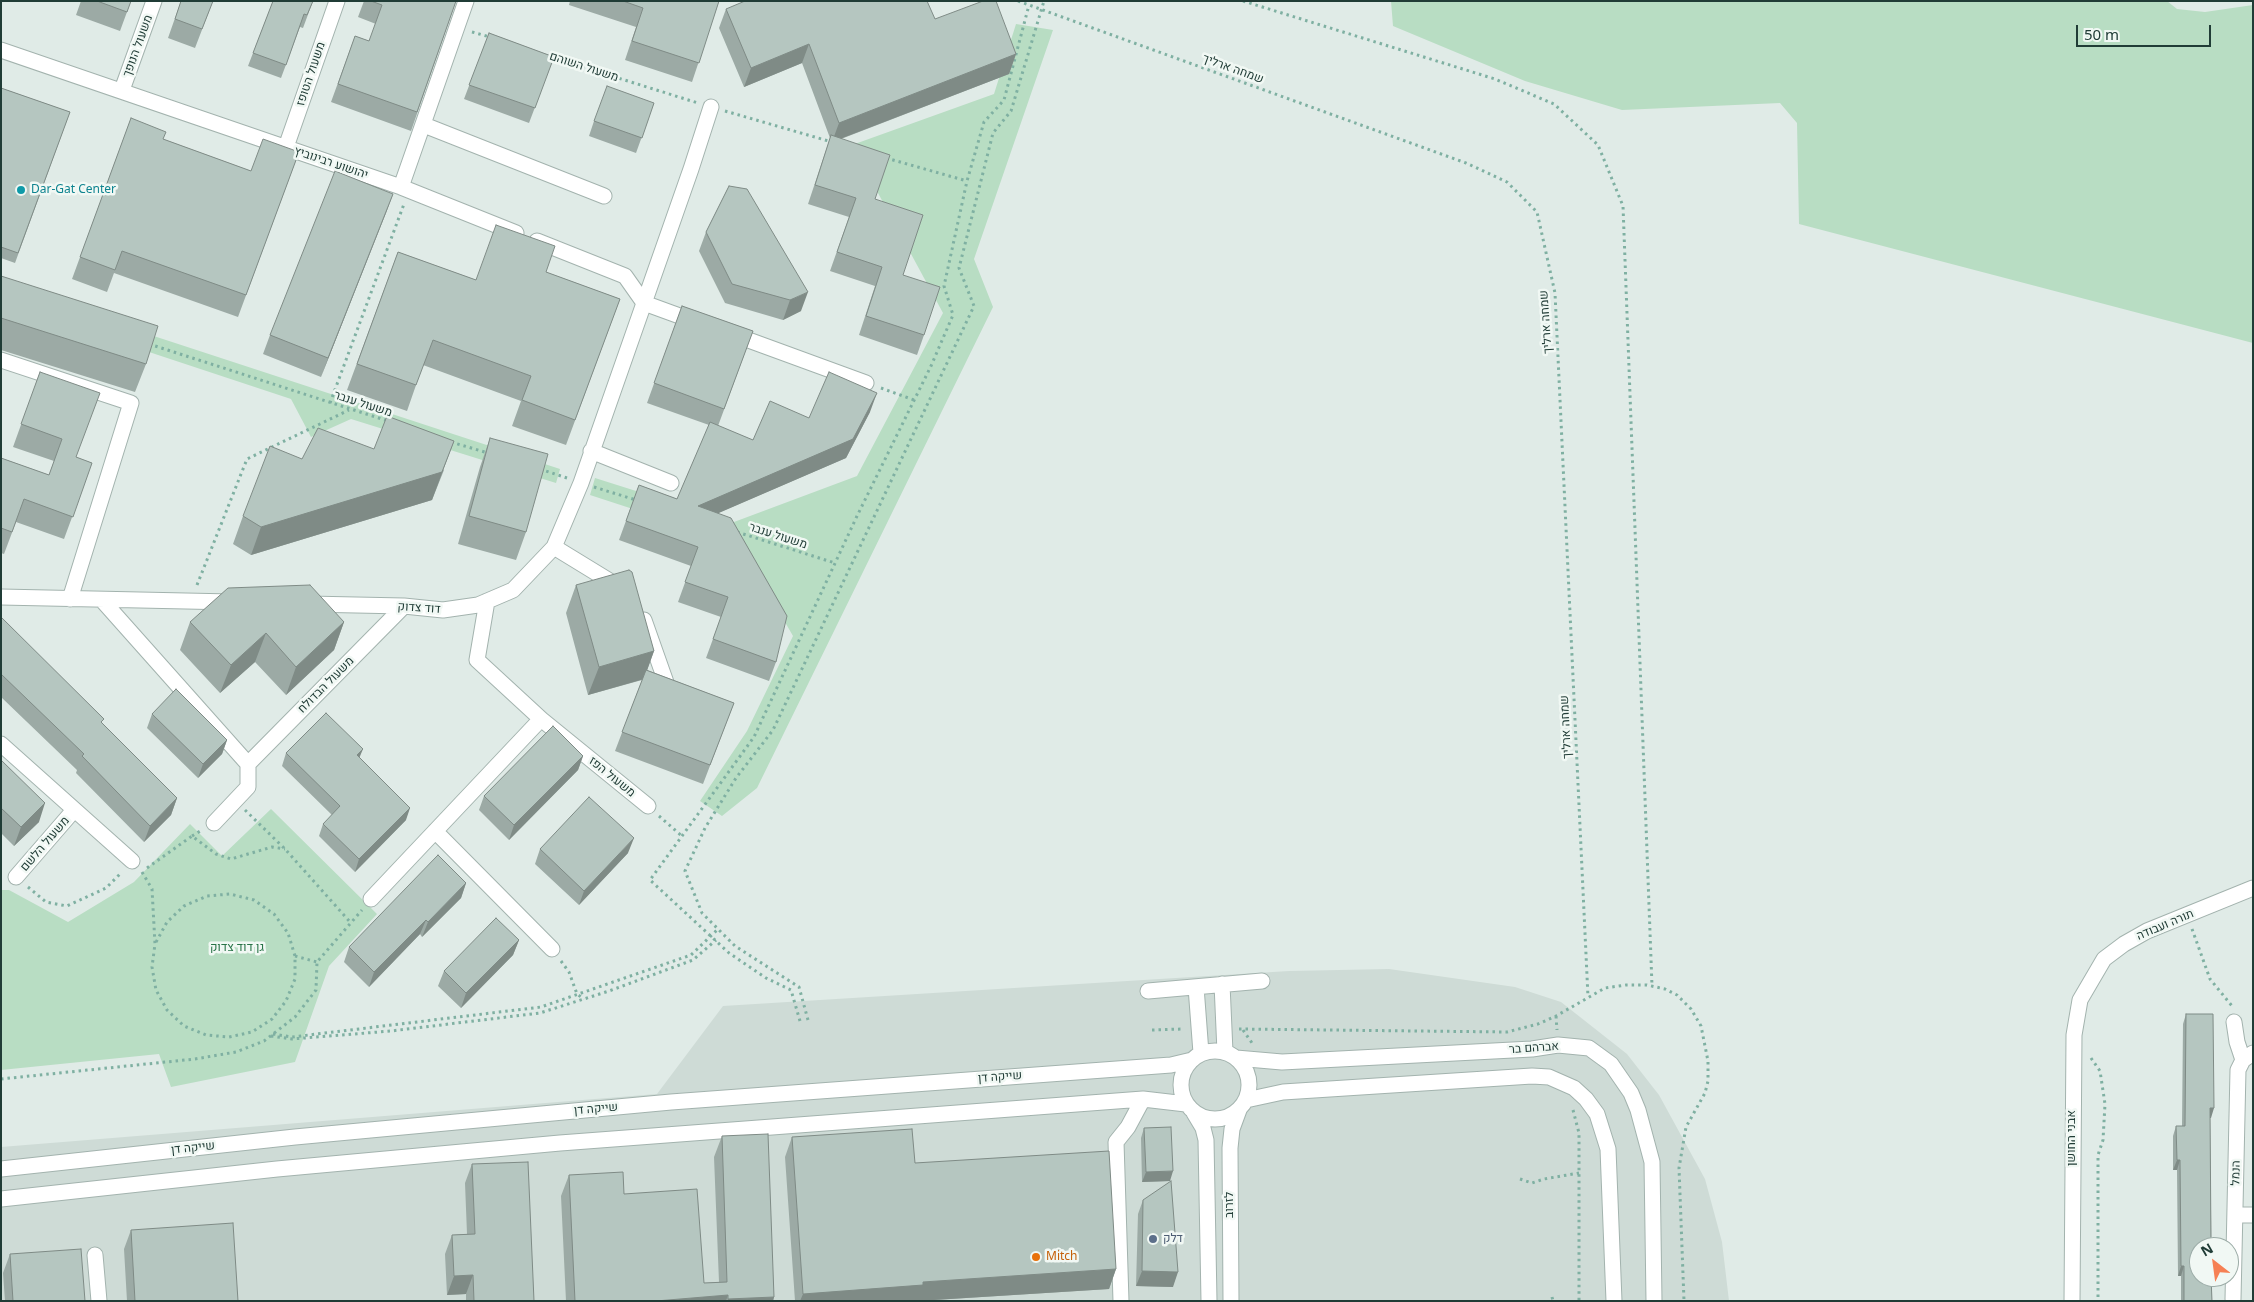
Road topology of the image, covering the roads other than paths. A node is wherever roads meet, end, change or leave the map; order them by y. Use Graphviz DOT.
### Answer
graph roads {
  1 [pos="154,1"];
  2 [pos="337,1"];
  3 [pos="466,1"];
  4 [pos="1,50"];
  5 [pos="122,90"];
  6 [pos="711,107"];
  7 [pos="424,125"];
  8 [pos="286,147"];
  9 [pos="405,189"];
  10 [pos="604,196"];
  11 [pos="644,303"];
  12 [pos="1,360"];
  13 [pos="866,383"];
  14 [pos="591,451"];
  15 [pos="672,483"];
  16 [pos="554,547"];
  17 [pos="1,597"];
  18 [pos="70,599"];
  19 [pos="102,600"];
  20 [pos="487,601"];
  21 [pos="249,602"];
  22 [pos="297,604"];
  23 [pos="404,606"];
  24 [pos="668,688"];
  25 [pos="541,720"];
  26 [pos="1,744"];
  27 [pos="248,764"];
  28 [pos="648,806"];
  29 [pos="74,810"];
  30 [pos="214,823"];
  31 [pos="435,832"];
  32 [pos="137,866"];
  33 [pos="16,877"];
  34 [pos="2253,888"];
  35 [pos="371,899"];
  36 [pos="552,949"];
  37 [pos="2091,979"];
  38 [pos="1262,981"];
  39 [pos="1222,984"];
  40 [pos="1196,987"];
  41 [pos="1148,991"];
  42 [pos="2234,1022"];
  43 [pos="1230,1055"];
  44 [pos="1196,1057"];
  45 [pos="2248,1057"];
  46 [pos="1143,1099"];
  47 [pos="1242,1105"];
  48 [pos="1190,1108"];
  49 [pos="1,1169"];
  50 [pos="1,1199"];
  51 [pos="2236,1215"];
  52 [pos="2253,1215"];
  53 [pos="95,1255"];
  54 [pos="2233,1299"];
  55 [pos="99,1301"];
  56 [pos="1121,1301"];
  57 [pos="1209,1301"];
  58 [pos="1231,1301"];
  59 [pos="1614,1301"];
  60 [pos="1654,1301"];
  61 [pos="2072,1301"];
  1 -- 5 [label="street, משעול הנופך"];
  2 -- 8 [label="street, משעול הטופז"];
  3 -- 7 [label="street"];
  4 -- 5 [label="street, יהושוע רבינוביץ"];
  5 -- 8 [label="street, יהושוע רבינוביץ"];
  6 -- 11 [label="street, דוד צדוק"];
  7 -- 9 [label="street"];
  7 -- 10 [label="street"];
  8 -- 9 [label="street, יהושוע רבינוביץ"];
  9 -- 11 [label="street, יהושוע רבינוביץ"];
  11 -- 13 [label="street"];
  11 -- 14 [label="street, דוד צדוק"];
  12 -- 18 [label="street"];
  14 -- 15 [label="street"];
  14 -- 16 [label="street, דוד צדוק"];
  16 -- 20 [label="street, דוד צדוק"];
  16 -- 24 [label="street"];
  17 -- 18 [label="street"];
  18 -- 19 [label="street"];
  19 -- 21 [label="street"];
  19 -- 27 [label="street"];
  20 -- 23 [label="street, דוד צדוק"];
  20 -- 25 [label="street, משעול הפז"];
  22 -- 23 [label="street, דוד צדוק"];
  23 -- 27 [label="street, משעול הבדולח"];
  25 -- 28 [label="street, משעול הפז"];
  25 -- 31 [label="street"];
  26 -- 29 [label="street, משעול הלשם"];
  27 -- 30 [label="street"];
  29 -- 32 [label="street, משעול הלשם"];
  29 -- 33 [label="street, משעול הלשם"];
  31 -- 35 [label="street"];
  31 -- 36 [label="street"];
  34 -- 37 [label="street, תורה ועבודה"];
  37 -- 61 [label="street, אבני החושן"];
  38 -- 39 [label="street"];
  39 -- 40 [label="street"];
  39 -- 43 [label="street"];
  40 -- 41 [label="street"];
  40 -- 44 [label="street"];
  42 -- 45 [label="street"];
  43 -- 44 [label="street"];
  43 -- 47 [label="street"];
  43 -- 60 [label="street, אברהם בר"];
  44 -- 48 [label="street"];
  44 -- 49 [label="street, שייקה דן"];
  45 -- 51 [label="street, הנמל"];
  46 -- 48 [label="street"];
  46 -- 50 [label="street"];
  46 -- 56 [label="street"];
  47 -- 48 [label="street"];
  47 -- 58 [label="street, לזרוב"];
  47 -- 59 [label="street"];
  48 -- 57 [label="street, לזרוב"];
  51 -- 52 [label="street"];
  51 -- 54 [label="street, הנמל"];
  53 -- 55 [label="street"];
}
